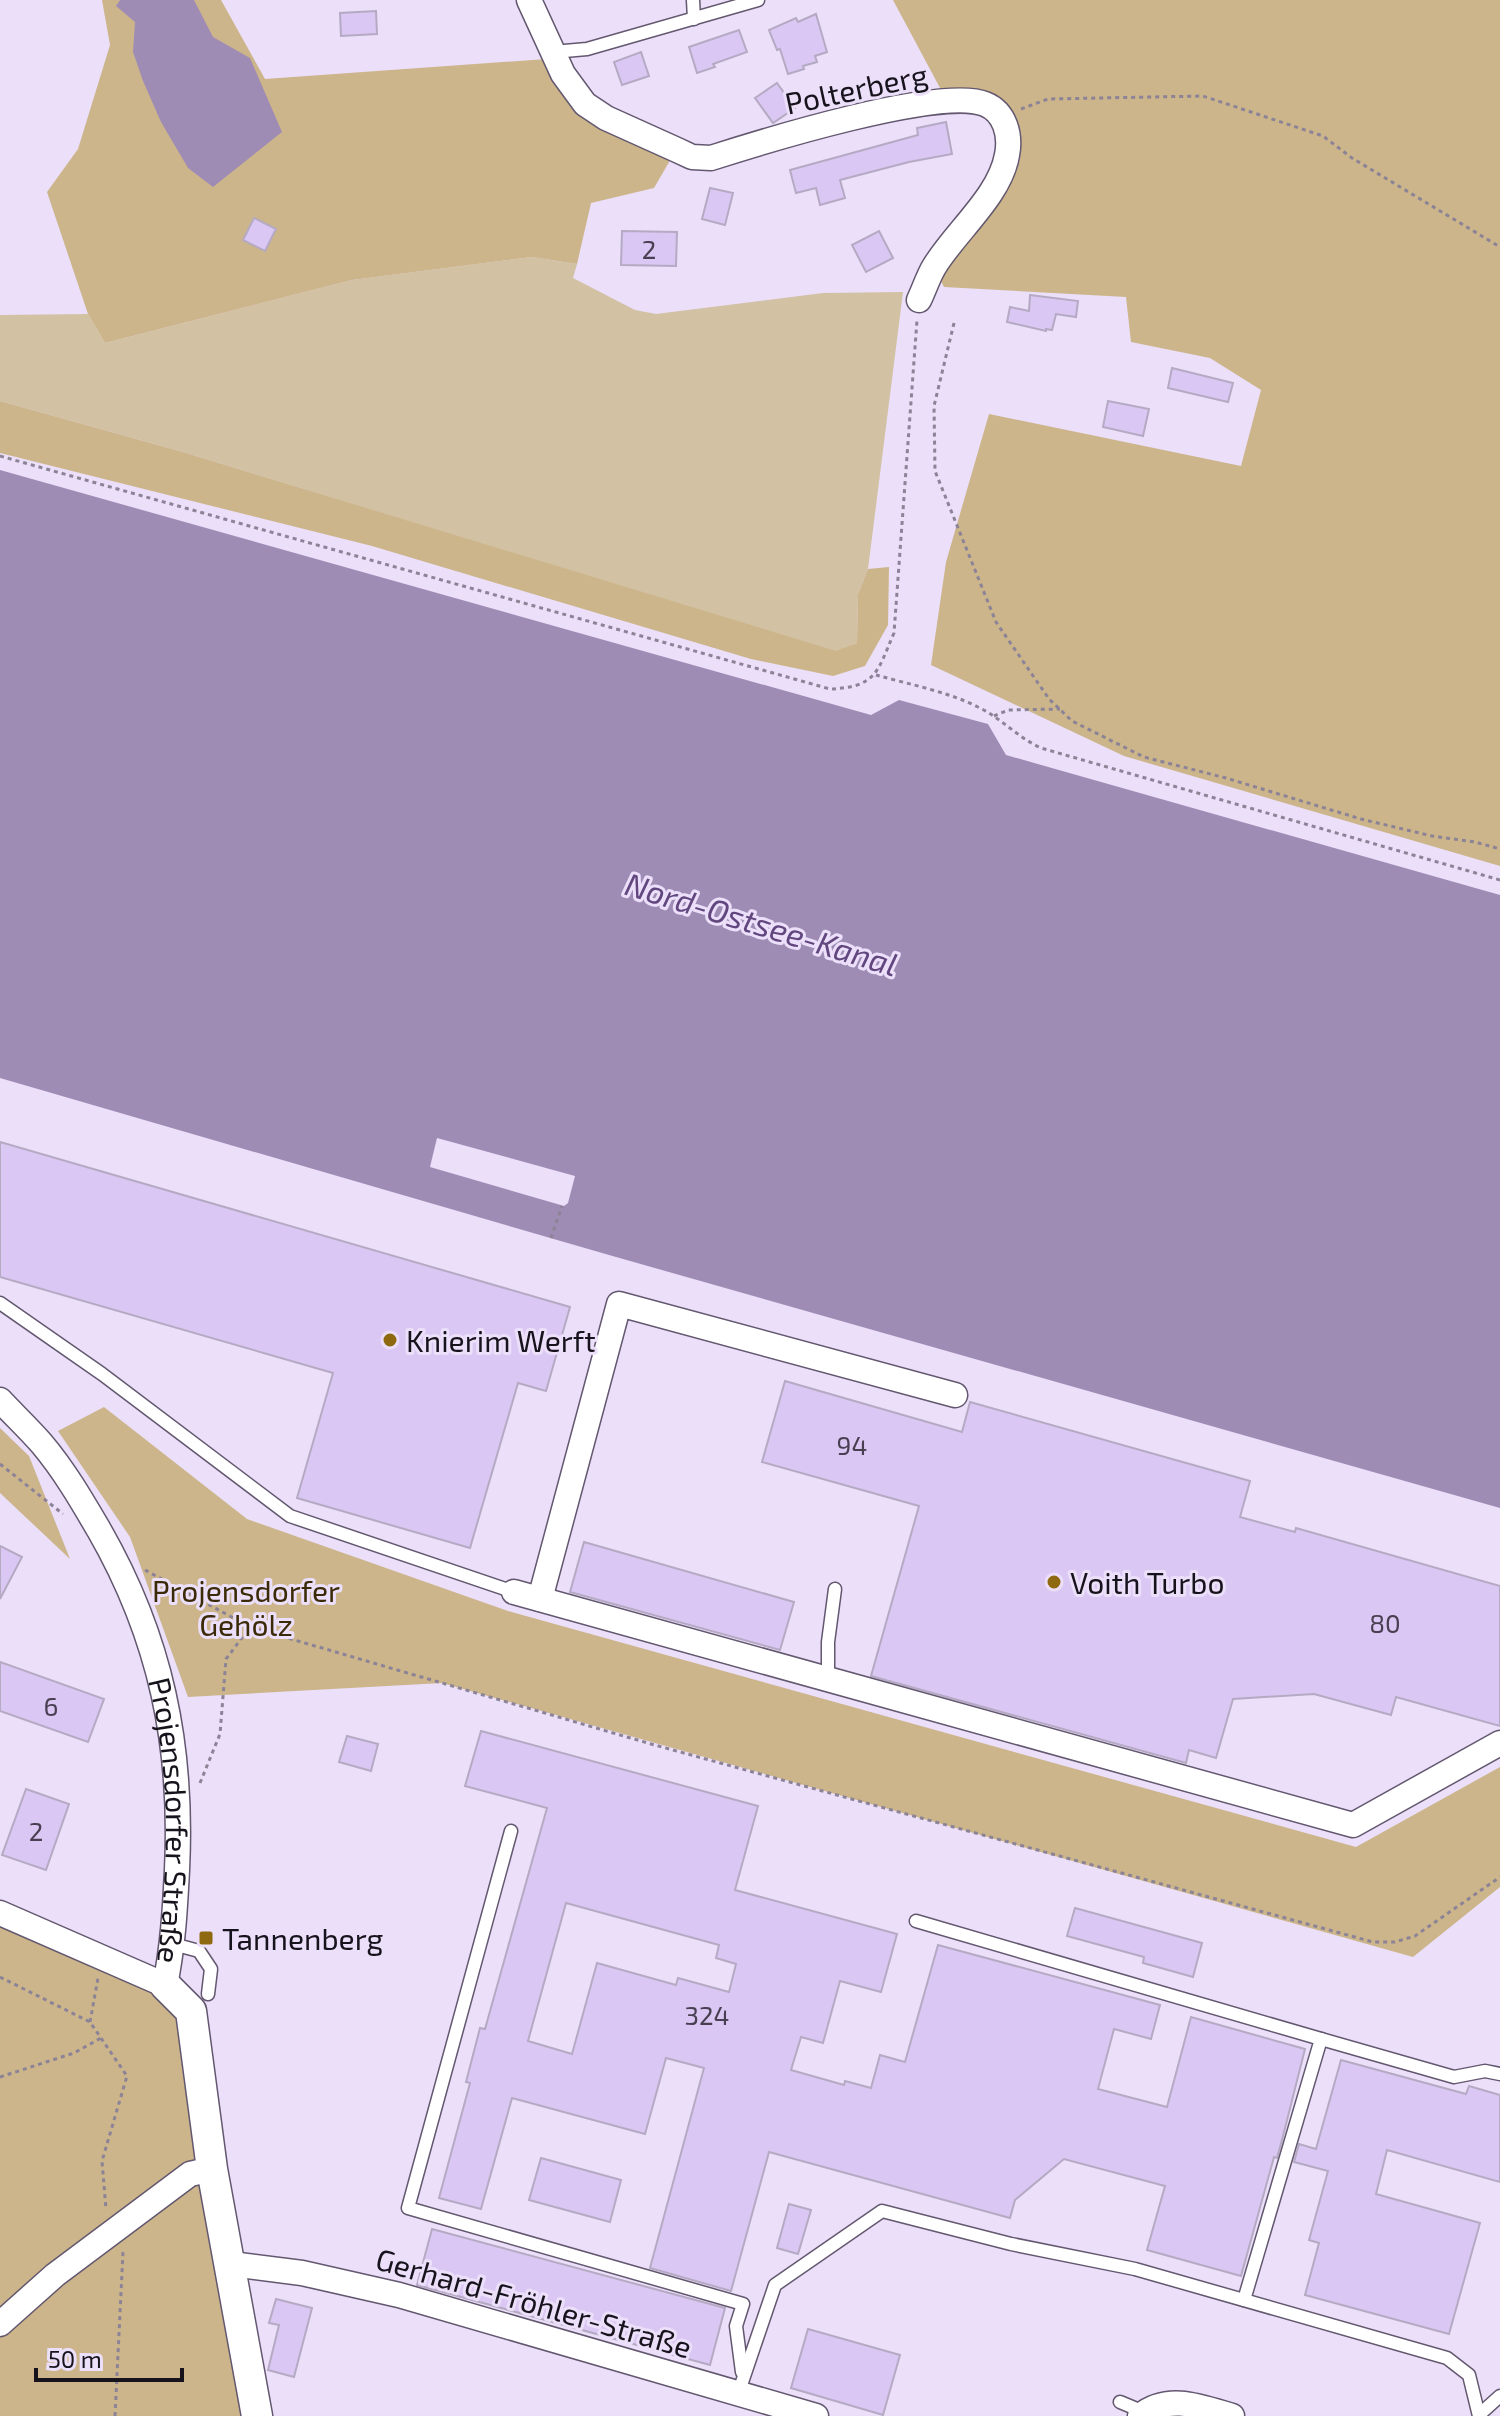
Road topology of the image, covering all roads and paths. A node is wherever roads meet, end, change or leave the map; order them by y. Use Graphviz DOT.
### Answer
graph roads {
  1 [pos="529,0"];
  2 [pos="693,0"];
  3 [pos="758,0"];
  4 [pos="694,19"];
  5 [pos="553,52"];
  6 [pos="1002,115"];
  7 [pos="1500,247"];
  8 [pos="919,300"];
  9 [pos="954,323"];
  10 [pos="0,456"];
  11 [pos="876,675"];
  12 [pos="1060,709"];
  13 [pos="994,716"];
  14 [pos="1500,849"];
  15 [pos="1500,880"];
  16 [pos="562,1206"];
  17 [pos="551,1238"];
  18 [pos="0,1303"];
  19 [pos="955,1395"];
  20 [pos="0,1400"];
  21 [pos="0,1464"];
  22 [pos="74,1522"];
  23 [pos="111,1551"];
  24 [pos="835,1589"];
  25 [pos="514,1592"];
  26 [pos="540,1599"];
  27 [pos="250,1627"];
  28 [pos="828,1679"];
  29 [pos="1500,1743"];
  30 [pos="197,1789"];
  31 [pos="511,1831"];
  32 [pos="1500,1877"];
  33 [pos="0,1913"];
  34 [pos="916,1921"];
  35 [pos="173,1944"];
  36 [pos="118,1963"];
  37 [pos="0,1977"];
  38 [pos="165,1985"];
  39 [pos="208,1994"];
  40 [pos="90,2022"];
  41 [pos="101,2038"];
  42 [pos="1321,2039"];
  43 [pos="1500,2074"];
  44 [pos="0,2077"];
  45 [pos="212,2169"];
  46 [pos="130,2220"];
  47 [pos="108,2237"];
  48 [pos="231,2264"];
  49 [pos="1244,2300"];
  50 [pos="0,2324"];
  51 [pos="740,2384"];
  52 [pos="1500,2396"];
  53 [pos="1134,2410"];
  54 [pos="1480,2415"];
  55 [pos="115,2416"];
  56 [pos="257,2416"];
  57 [pos="816,2416"];
  58 [pos="1232,2416"];
  1 -- 5 [label="street, Polterberg"];
  2 -- 4 [label="lane"];
  3 -- 4 [label="lane"];
  4 -- 5 [label="lane"];
  5 -- 6 [label="street, Polterberg"];
  6 -- 7 [label="path"];
  6 -- 8 [label="street"];
  8 -- 11 [label="path"];
  9 -- 12 [label="path"];
  10 -- 11 [label="path"];
  11 -- 13 [label="path"];
  12 -- 13 [label="path"];
  12 -- 14 [label="path"];
  13 -- 15 [label="path"];
  16 -- 17 [label="path"];
  18 -- 25 [label="lane"];
  19 -- 26 [label="street"];
  20 -- 23 [label="street, Projensdorfer Straße"];
  21 -- 22 [label="path"];
  23 -- 27 [label="path"];
  23 -- 35 [label="street, Projensdorfer Straße"];
  24 -- 28 [label="lane"];
  25 -- 26 [label="street"];
  26 -- 28 [label="street"];
  27 -- 30 [label="path"];
  27 -- 32 [label="path"];
  28 -- 29 [label="street"];
  31 -- 51 [label="lane"];
  33 -- 36 [label="street"];
  34 -- 42 [label="lane"];
  35 -- 38 [label="street, Projensdorfer Straße"];
  35 -- 39 [label="lane"];
  36 -- 38 [label="street"];
  36 -- 40 [label="path"];
  37 -- 40 [label="path"];
  38 -- 45 [label="street, Projensdorfer Straße"];
  40 -- 41 [label="path"];
  41 -- 44 [label="path"];
  41 -- 47 [label="path"];
  42 -- 43 [label="lane"];
  42 -- 49 [label="lane"];
  45 -- 46 [label="street"];
  45 -- 48 [label="street, Projensdorfer Straße"];
  46 -- 47 [label="street"];
  46 -- 55 [label="path"];
  47 -- 50 [label="street"];
  48 -- 51 [label="street, Gerhard-Fröhler-Straße"];
  48 -- 56 [label="street, Projensdorfer Straße"];
  49 -- 51 [label="lane"];
  49 -- 54 [label="lane"];
  51 -- 57 [label="street, Gerhard-Fröhler-Straße"];
  52 -- 54 [label="lane"];
  53 -- 58 [label="street"];
}
